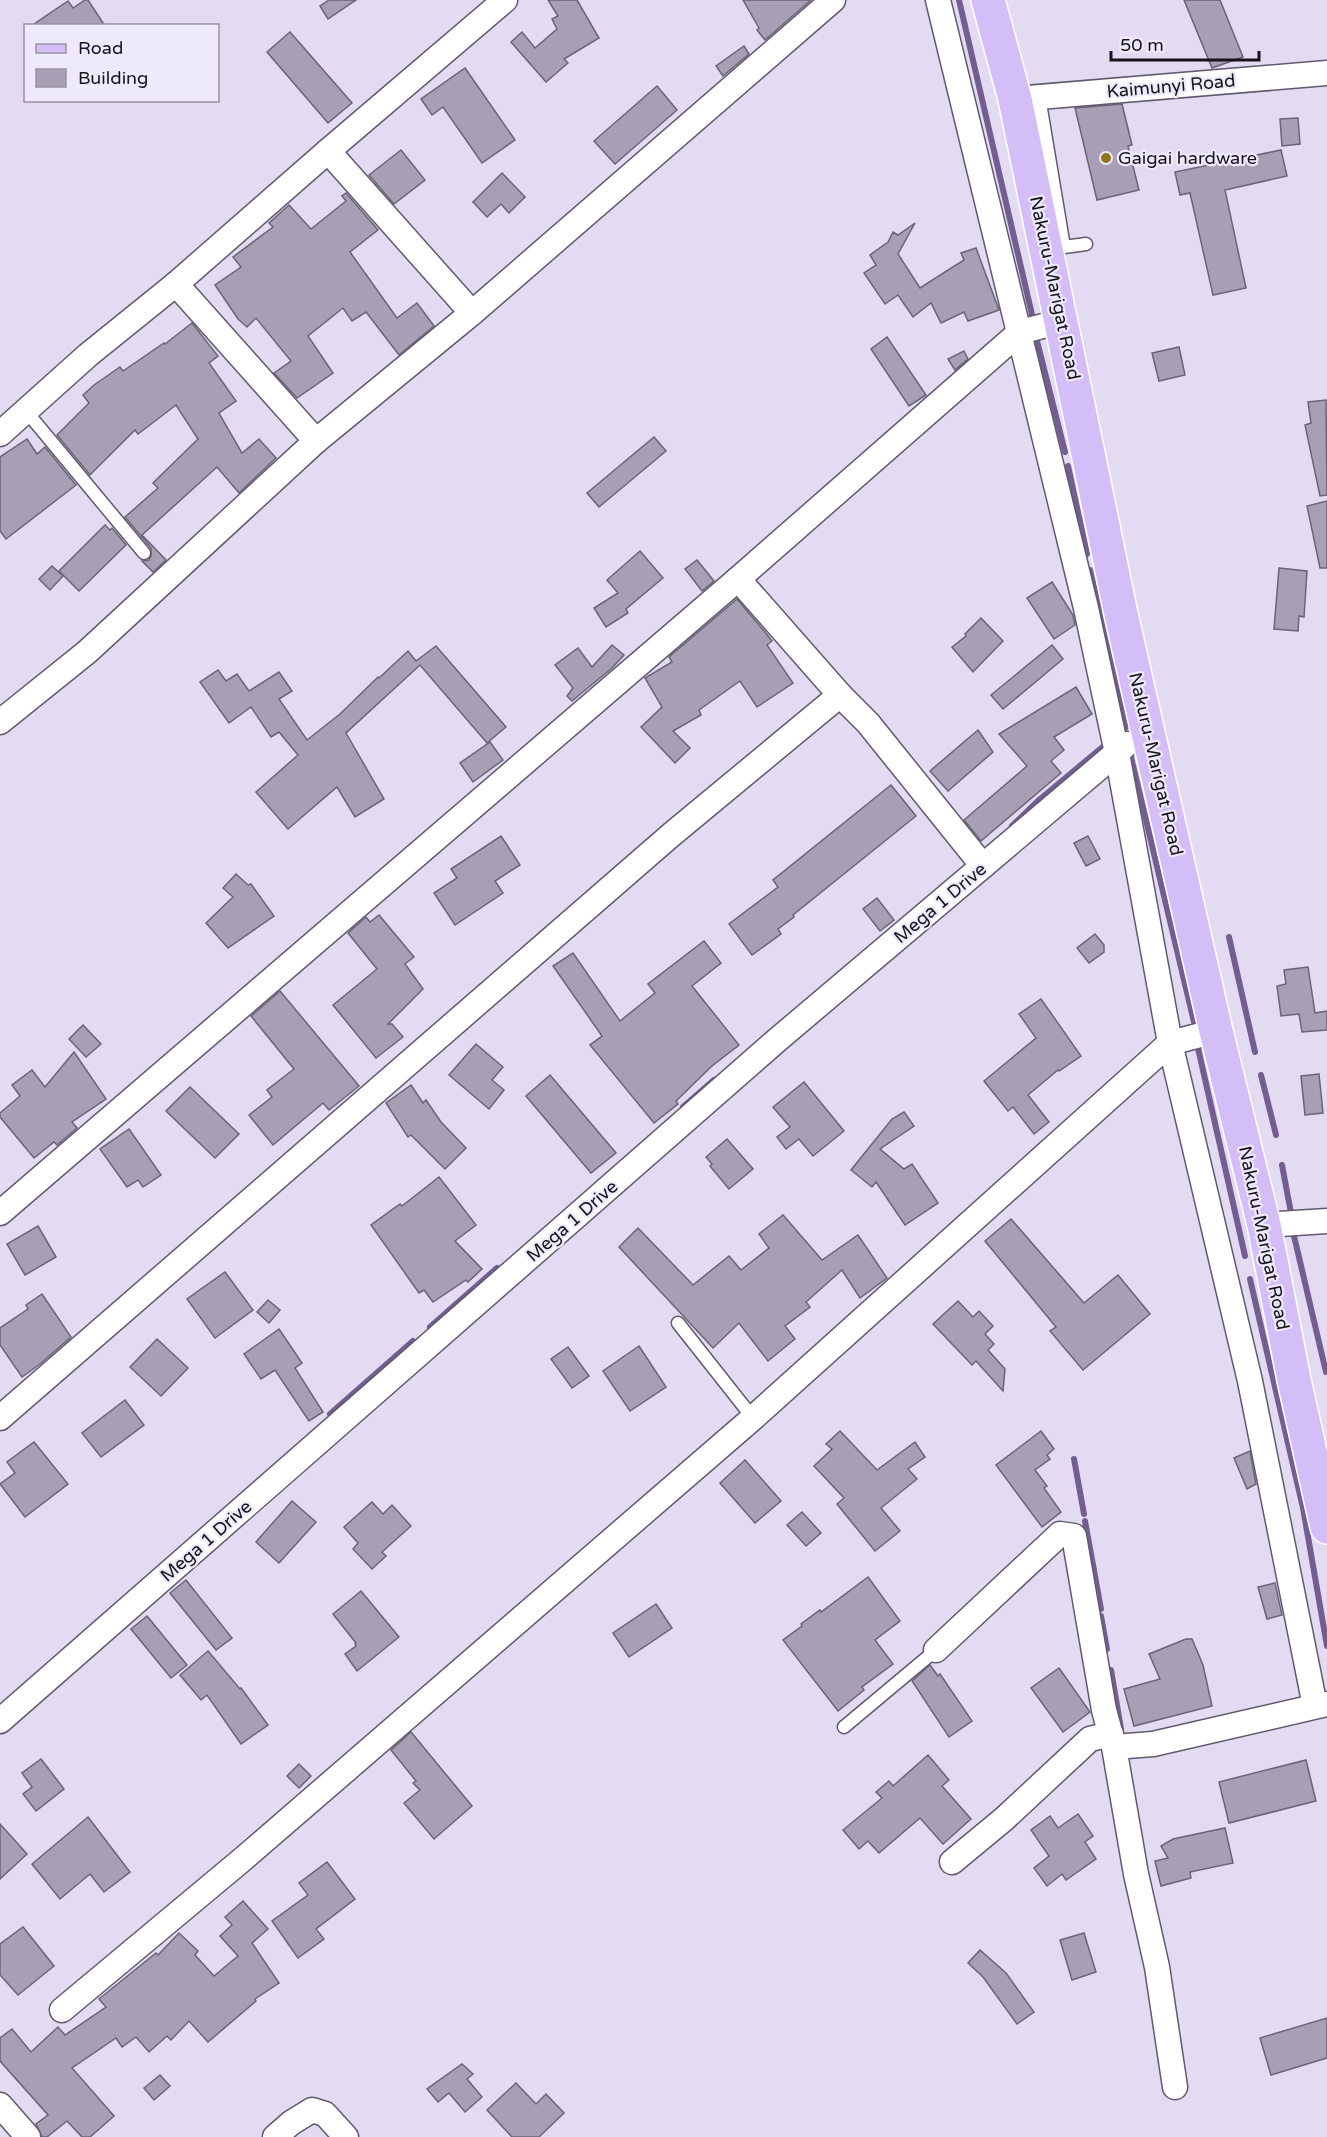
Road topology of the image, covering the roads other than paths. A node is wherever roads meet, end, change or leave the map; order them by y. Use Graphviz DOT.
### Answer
graph roads {
  1 [pos="505,0"];
  2 [pos="833,0"];
  3 [pos="938,0"];
  4 [pos="988,0"];
  5 [pos="1327,73"];
  6 [pos="1027,98"];
  7 [pos="328,151"];
  8 [pos="1086,244"];
  9 [pos="176,284"];
  10 [pos="472,313"];
  11 [pos="1062,321"];
  12 [pos="1020,332"];
  13 [pos="26,411"];
  14 [pos="0,434"];
  15 [pos="316,441"];
  16 [pos="1089,452"];
  17 [pos="1051,463"];
  18 [pos="144,553"];
  19 [pos="1109,556"];
  20 [pos="1076,565"];
  21 [pos="738,579"];
  22 [pos="840,695"];
  23 [pos="0,722"];
  24 [pos="1148,725"];
  25 [pos="1117,753"];
  26 [pos="983,866"];
  27 [pos="1216,1031"];
  28 [pos="1170,1043"];
  29 [pos="0,1213"];
  30 [pos="1327,1221"];
  31 [pos="1264,1225"];
  32 [pos="678,1323"];
  33 [pos="0,1418"];
  34 [pos="753,1418"];
  35 [pos="1327,1527"];
  36 [pos="936,1650"];
  37 [pos="1321,1705"];
  38 [pos="0,1721"];
  39 [pos="844,1727"];
  40 [pos="1112,1741"];
  41 [pos="952,1862"];
  42 [pos="62,2010"];
  43 [pos="1175,2087"];
  44 [pos="0,2105"];
  45 [pos="28,2137"];
  46 [pos="275,2137"];
  47 [pos="346,2137"];
  1 -- 7 [label="street"];
  2 -- 10 [label="street"];
  3 -- 12 [label="street"];
  4 -- 6 [label="main road, Nakuru-Marigat Road"];
  5 -- 6 [label="street, Kaimunyi Road"];
  6 -- 8 [label="lane"];
  6 -- 11 [label="main road, Nakuru-Marigat Road"];
  7 -- 9 [label="street"];
  7 -- 10 [label="street"];
  9 -- 13 [label="street"];
  9 -- 15 [label="street"];
  10 -- 15 [label="street"];
  11 -- 12 [label="street"];
  11 -- 16 [label="main road, Nakuru-Marigat Road"];
  12 -- 17 [label="street"];
  12 -- 21 [label="street"];
  13 -- 14 [label="street"];
  13 -- 18 [label="lane"];
  15 -- 23 [label="street"];
  16 -- 17 [label="street"];
  16 -- 19 [label="main road, Nakuru-Marigat Road"];
  17 -- 20 [label="street"];
  19 -- 20 [label="street"];
  19 -- 24 [label="main road, Nakuru-Marigat Road"];
  20 -- 25 [label="street"];
  21 -- 22 [label="street"];
  21 -- 29 [label="street"];
  22 -- 26 [label="street"];
  22 -- 33 [label="street"];
  24 -- 25 [label="street, Mega 1 Drive"];
  24 -- 27 [label="main road, Nakuru-Marigat Road"];
  25 -- 26 [label="street, Mega 1 Drive"];
  25 -- 28 [label="street"];
  26 -- 38 [label="street, Mega 1 Drive"];
  27 -- 28 [label="street"];
  27 -- 31 [label="main road, Nakuru-Marigat Road"];
  28 -- 34 [label="street"];
  28 -- 37 [label="street"];
  30 -- 31 [label="street"];
  31 -- 35 [label="main road, Nakuru-Marigat Road"];
  32 -- 34 [label="lane"];
  34 -- 42 [label="street"];
  36 -- 39 [label="lane"];
  36 -- 40 [label="street"];
  37 -- 40 [label="street"];
  40 -- 41 [label="street"];
  40 -- 43 [label="street"];
  44 -- 45 [label="street"];
  46 -- 47 [label="street"];
}
